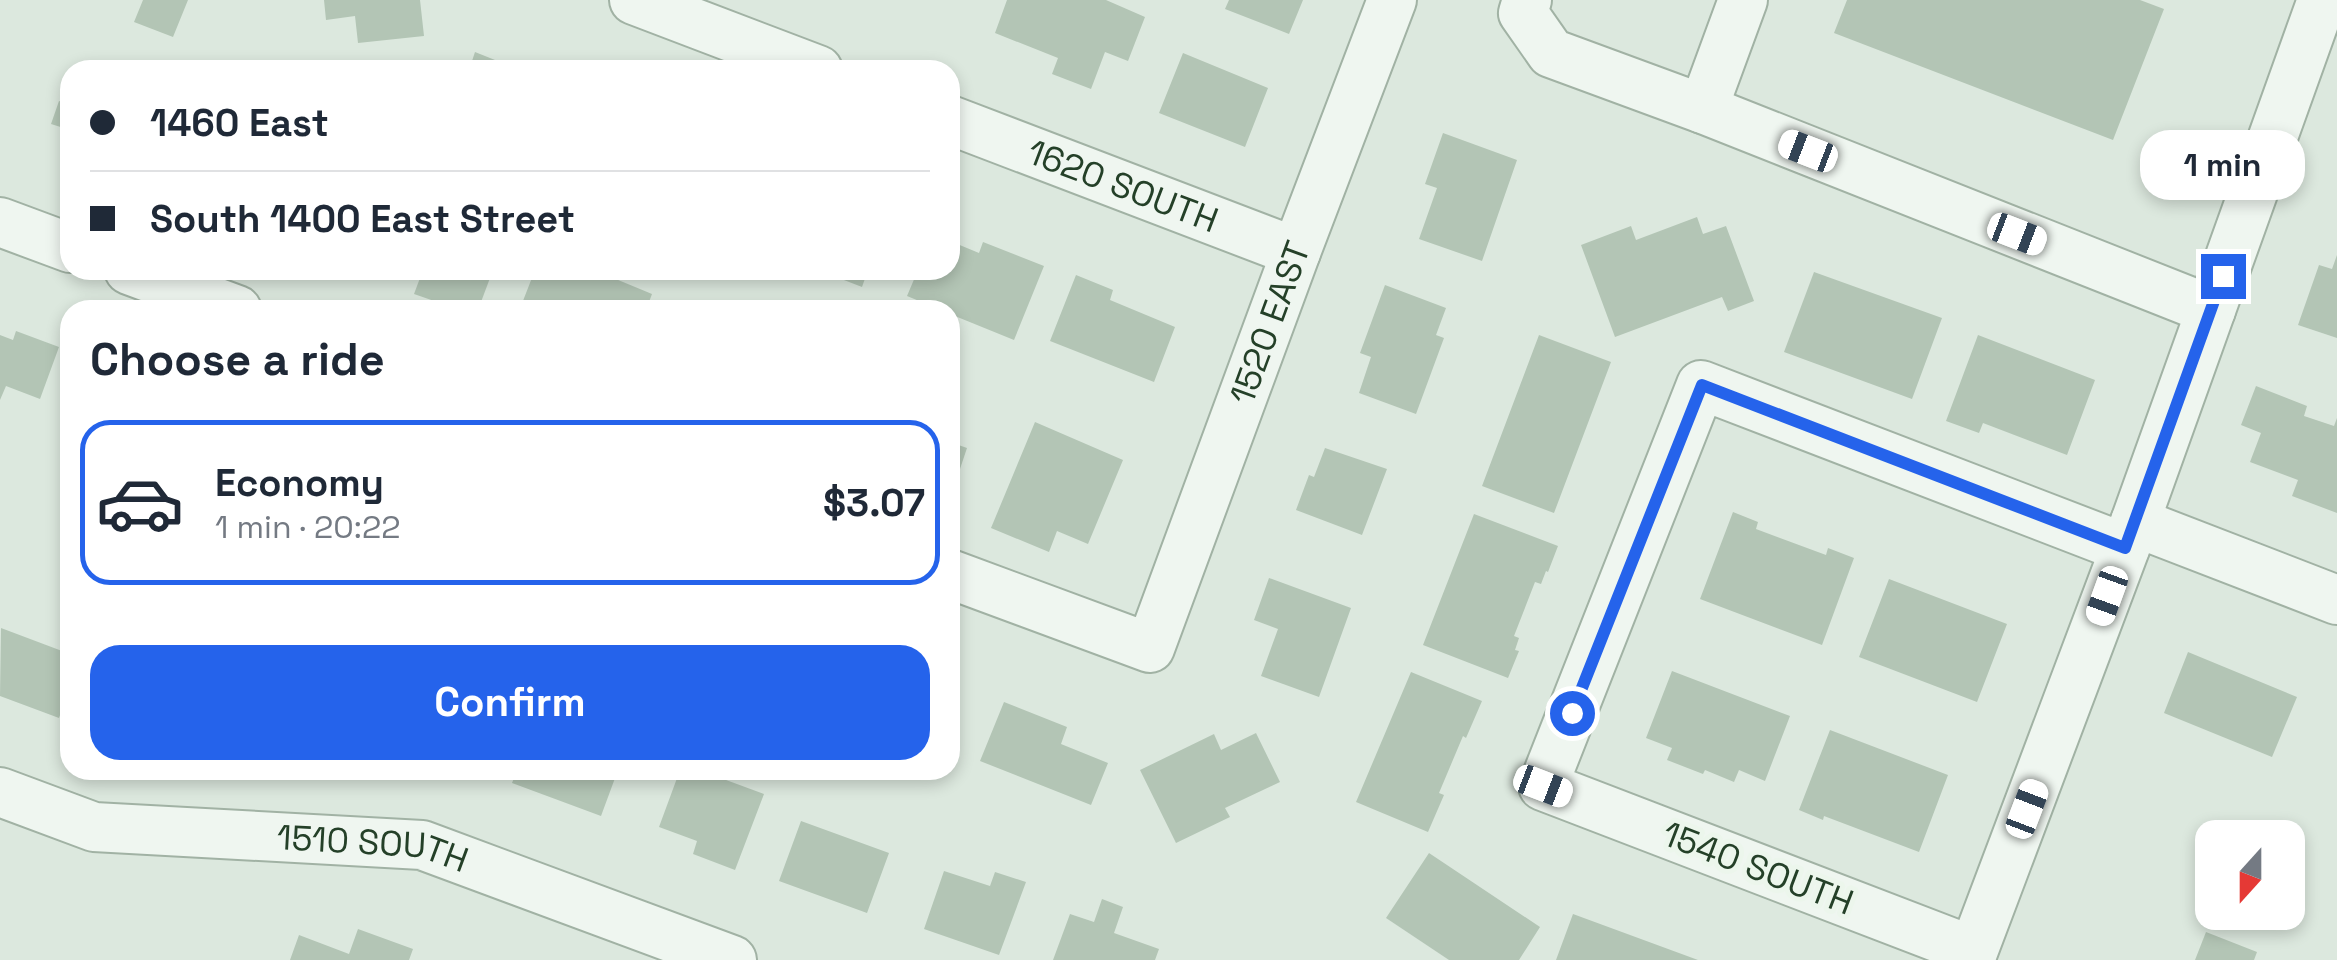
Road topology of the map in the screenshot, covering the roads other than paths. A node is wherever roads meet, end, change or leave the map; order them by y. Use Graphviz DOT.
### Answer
graph roads {
  1 [pos="634,0"];
  2 [pos="1392,0"];
  3 [pos="1527,0"];
  4 [pos="1743,0"];
  5 [pos="2322,0"];
  6 [pos="792,60"];
  7 [pos="1703,110"];
  8 [pos="960,124"];
  9 [pos="0,222"];
  10 [pos="60,244"];
  11 [pos="1296,252"];
  12 [pos="156,280"];
  13 [pos="210,300"];
  14 [pos="2211,310"];
  15 [pos="2130,535"];
  16 [pos="960,578"];
  17 [pos="2337,600"];
  18 [pos="0,792"];
  19 [pos="660,947"];
  20 [pos="1971,955"];
  21 [pos="732,960"];
  1 -- 6 [label="street"];
  2 -- 11 [label="street, 1520 EAST"];
  3 -- 7 [label="street"];
  4 -- 7 [label="street"];
  5 -- 14 [label="street"];
  7 -- 14 [label="street"];
  8 -- 11 [label="street, 1620 SOUTH"];
  9 -- 10 [label="street"];
  11 -- 16 [label="street, 1520 EAST"];
  12 -- 13 [label="street"];
  14 -- 15 [label="street"];
  15 -- 17 [label="street"];
  15 -- 20 [label="street"];
  15 -- 20 [label="street, 1540 SOUTH"];
  18 -- 19 [label="street, 1510 SOUTH"];
  19 -- 21 [label="street, 1510 SOUTH"];
}
